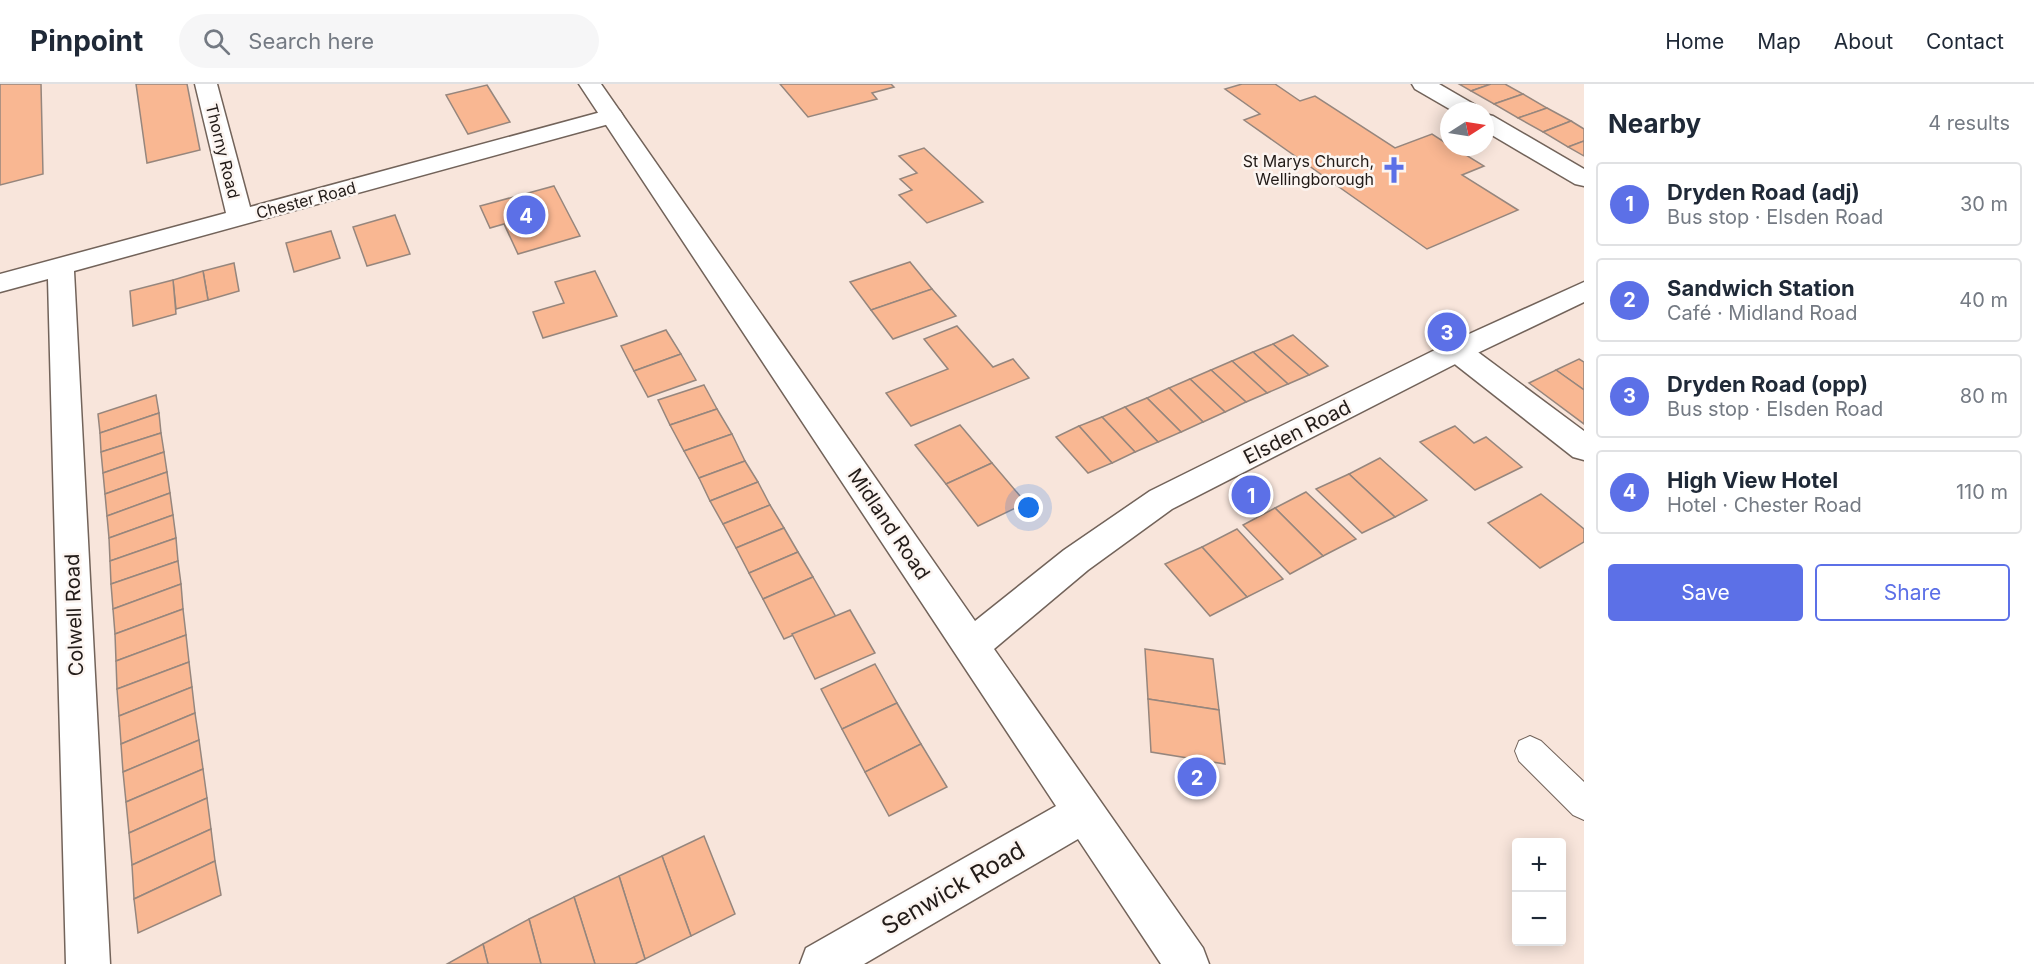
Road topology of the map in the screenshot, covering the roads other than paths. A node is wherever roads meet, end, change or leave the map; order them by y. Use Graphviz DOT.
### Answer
graph roads {
  1 [pos="206,84"];
  2 [pos="590,84"];
  3 [pos="1423,84"];
  4 [pos="1454,102"];
  5 [pos="612,116"];
  6 [pos="1494,126"];
  7 [pos="1584,179"];
  8 [pos="240,218"];
  9 [pos="61,267"];
  10 [pos="0,283"];
  11 [pos="1584,291"];
  12 [pos="1457,351"];
  13 [pos="1584,448"];
  14 [pos="971,646"];
  15 [pos="1530,751"];
  16 [pos="1584,804"];
  17 [pos="1084,812"];
  18 [pos="88,964"];
  19 [pos="822,964"];
  20 [pos="1187,964"];
  1 -- 8 [label="main road, Thorny Road"];
  2 -- 5 [label="main road, Midland Road"];
  3 -- 4 [label="main road"];
  5 -- 8 [label="main road, Chester Road"];
  5 -- 14 [label="main road, Midland Road"];
  6 -- 7 [label="main road"];
  8 -- 9 [label="main road, Chester Road"];
  9 -- 10 [label="main road, Chester Road"];
  9 -- 18 [label="main road, Colwell Road"];
  11 -- 12 [label="main road, Elsden Road"];
  12 -- 13 [label="main road"];
  12 -- 14 [label="main road, Elsden Road"];
  14 -- 17 [label="main road, Midland Road"];
  15 -- 16 [label="lane"];
  17 -- 19 [label="main road, Senwick Road"];
  17 -- 20 [label="main road, Midland Road"];
}
